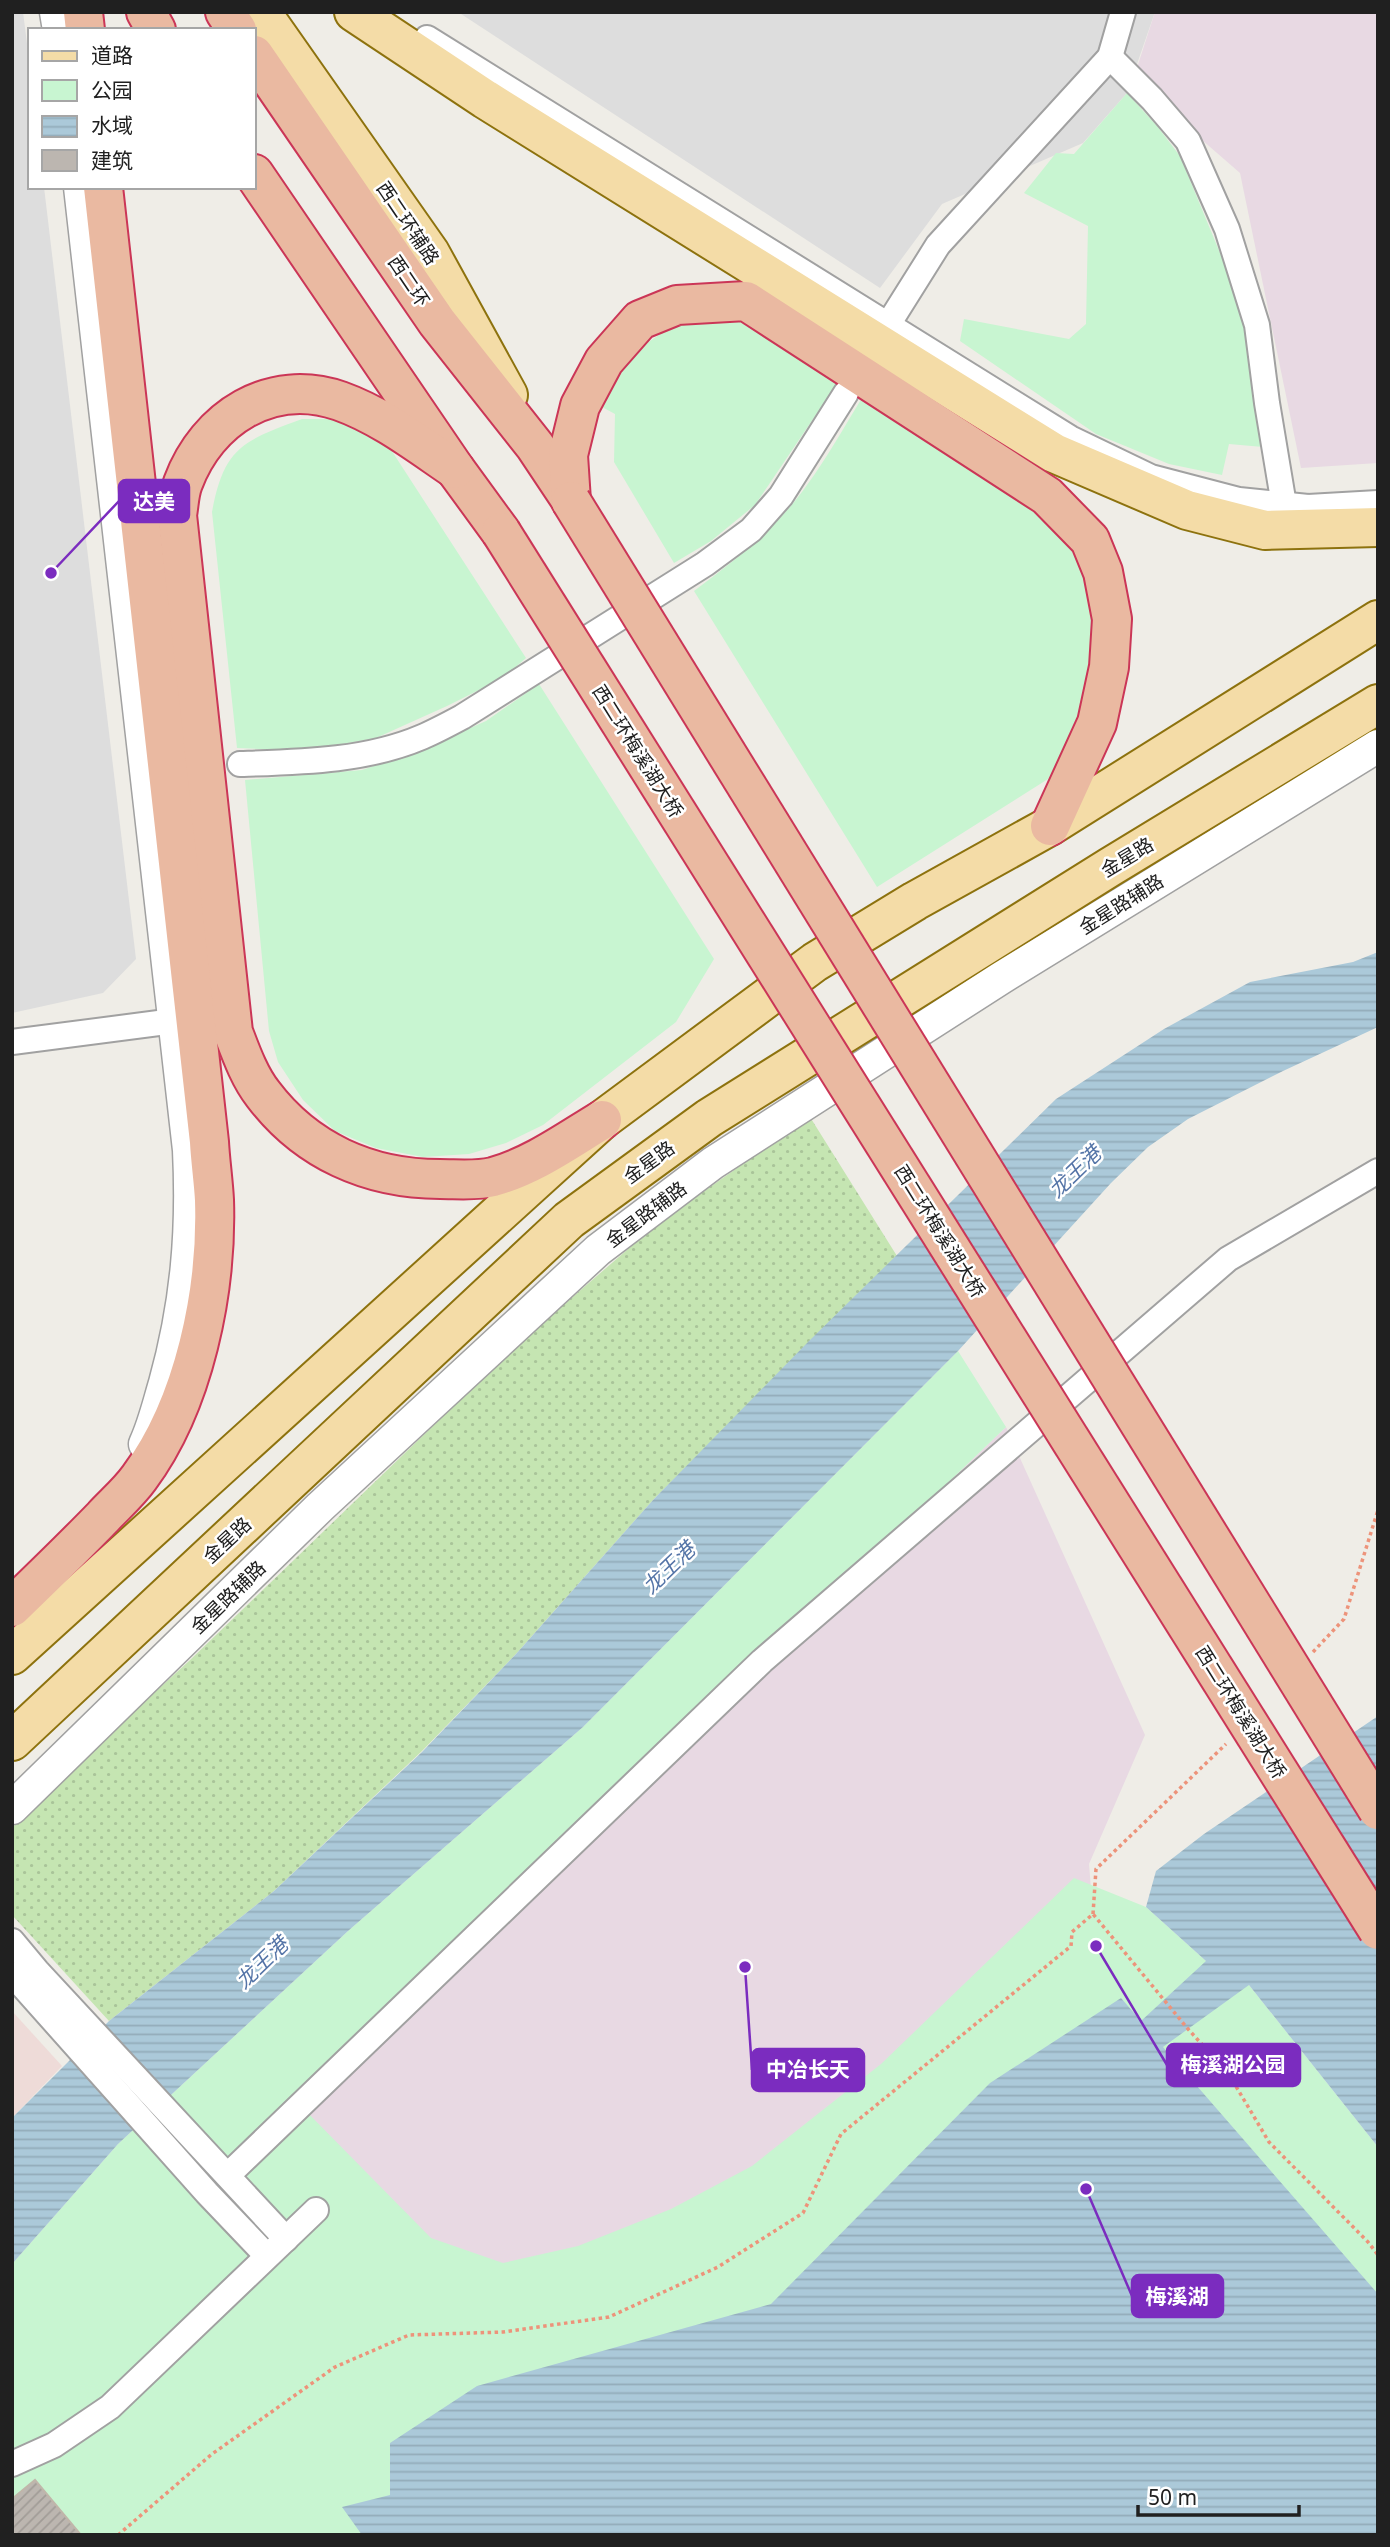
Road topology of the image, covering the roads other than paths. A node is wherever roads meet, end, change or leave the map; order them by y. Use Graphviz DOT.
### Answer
graph roads {
  1 [pos="135,12"];
  2 [pos="146,12"];
  3 [pos="225,12"];
  4 [pos="261,12"];
  5 [pos="354,12"];
  6 [pos="384,12"];
  7 [pos="1124,12"];
  8 [pos="154,28"];
  9 [pos="155,28"];
  10 [pos="236,28"];
  11 [pos="1110,57"];
  12 [pos="256,58"];
  13 [pos="256,177"];
  14 [pos="80,189"];
  15 [pos="103,189"];
  16 [pos="886,327"];
  17 [pos="846,393"];
  18 [pos="535,446"];
  19 [pos="455,469"];
  20 [pos="571,501"];
  21 [pos="1378,503"];
  22 [pos="1284,505"];
  23 [pos="1378,527"];
  24 [pos="1378,620"];
  25 [pos="1378,704"];
  26 [pos="1378,746"];
  27 [pos="240,764"];
  28 [pos="1050,826"];
  29 [pos="174,1021"];
  30 [pos="12,1042"];
  31 [pos="602,1119"];
  32 [pos="1378,1171"];
  33 [pos="103,1517"];
  34 [pos="12,1607"];
  35 [pos="12,1655"];
  36 [pos="12,1741"];
  37 [pos="12,1808"];
  38 [pos="1378,1810"];
  39 [pos="1378,1930"];
  40 [pos="12,1941"];
  41 [pos="23,1976"];
  42 [pos="228,2175"];
  43 [pos="316,2210"];
  44 [pos="286,2239"];
  45 [pos="267,2256"];
  46 [pos="12,2464"];
  1 -- 8 [label="main road"];
  2 -- 9 [label="highway"];
  3 -- 10 [label="highway"];
  4 -- 18 [label="main road, 西二环辅路"];
  5 -- 23 [label="main road"];
  6 -- 16 [label="street"];
  7 -- 11 [label="street"];
  11 -- 16 [label="street"];
  11 -- 22 [label="street"];
  12 -- 18 [label="highway, 西二环"];
  13 -- 19 [label="highway"];
  14 -- 29 [label="street"];
  15 -- 33 [label="highway"];
  16 -- 22 [label="street"];
  17 -- 27 [label="street"];
  18 -- 20 [label="highway, 西二环"];
  19 -- 31 [label="highway"];
  19 -- 39 [label="highway, 西二环梅溪湖大桥, bridge"];
  20 -- 28 [label="highway"];
  20 -- 38 [label="highway, bridge"];
  21 -- 22 [label="street"];
  24 -- 28 [label="main road"];
  25 -- 36 [label="main road, 金星路"];
  26 -- 37 [label="street, 金星路辅路"];
  28 -- 31 [label="main road"];
  29 -- 30 [label="street"];
  29 -- 33 [label="street"];
  31 -- 35 [label="main road"];
  32 -- 42 [label="street"];
  33 -- 34 [label="highway"];
  40 -- 41 [label="street"];
  41 -- 42 [label="street"];
  41 -- 45 [label="street"];
  42 -- 44 [label="street"];
  43 -- 44 [label="street"];
  44 -- 45 [label="street"];
  45 -- 46 [label="street"];
}
